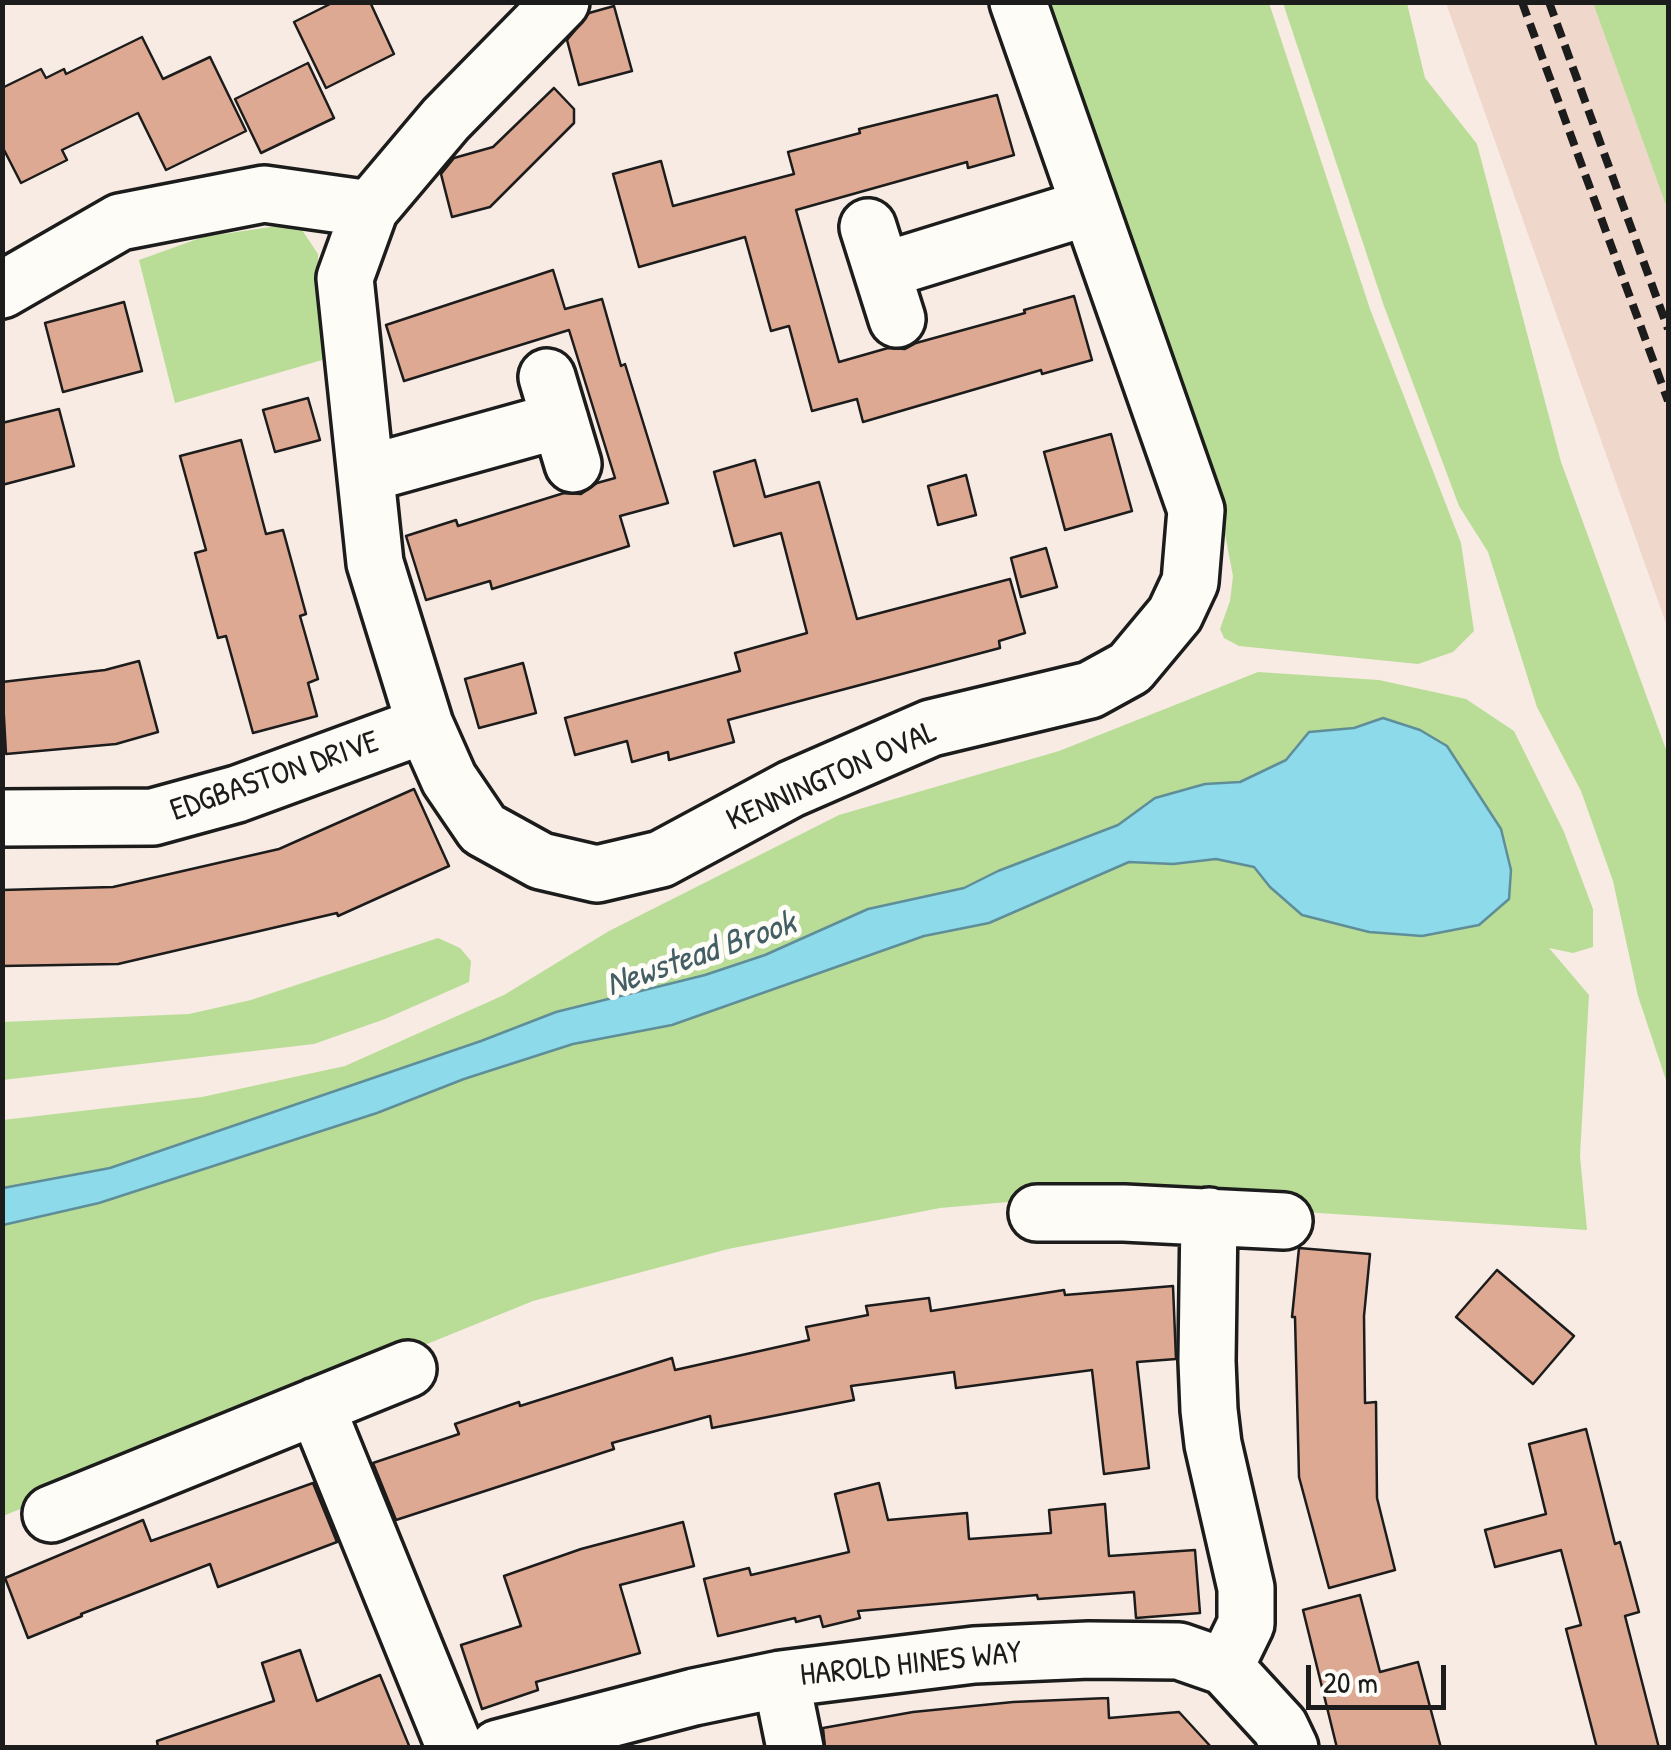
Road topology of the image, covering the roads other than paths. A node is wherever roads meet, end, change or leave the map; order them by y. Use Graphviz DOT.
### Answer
graph roads {
  1 [pos="561,2"];
  2 [pos="1018,2"];
  3 [pos="1089,207"];
  4 [pos="370,209"];
  5 [pos="882,272"];
  6 [pos="2,290"];
  7 [pos="560,420"];
  8 [pos="366,474"];
  9 [pos="425,726"];
  10 [pos="2,818"];
  11 [pos="1037,1213"];
  12 [pos="1209,1216"];
  13 [pos="1284,1221"];
  14 [pos="408,1369"];
  15 [pos="316,1406"];
  16 [pos="51,1514"];
  17 [pos="1225,1666"];
  18 [pos="781,1679"];
  19 [pos="455,1748"];
  20 [pos="498,1748"];
  21 [pos="795,1748"];
  22 [pos="1290,1748"];
  1 -- 4 [label="street, KENNINGTON OVAL"];
  2 -- 3 [label="street, KENNINGTON OVAL"];
  3 -- 5 [label="street"];
  3 -- 9 [label="street, KENNINGTON OVAL"];
  4 -- 6 [label="street"];
  4 -- 8 [label="street, KENNINGTON OVAL"];
  7 -- 8 [label="street"];
  8 -- 9 [label="street, KENNINGTON OVAL"];
  9 -- 10 [label="street, EDGBASTON DRIVE"];
  11 -- 12 [label="street"];
  12 -- 13 [label="street"];
  12 -- 17 [label="street"];
  14 -- 15 [label="street"];
  15 -- 16 [label="street"];
  15 -- 19 [label="street"];
  17 -- 18 [label="street, HAROLD HINES WAY"];
  17 -- 22 [label="street"];
  18 -- 20 [label="street, HAROLD HINES WAY"];
  18 -- 21 [label="street"];
}
